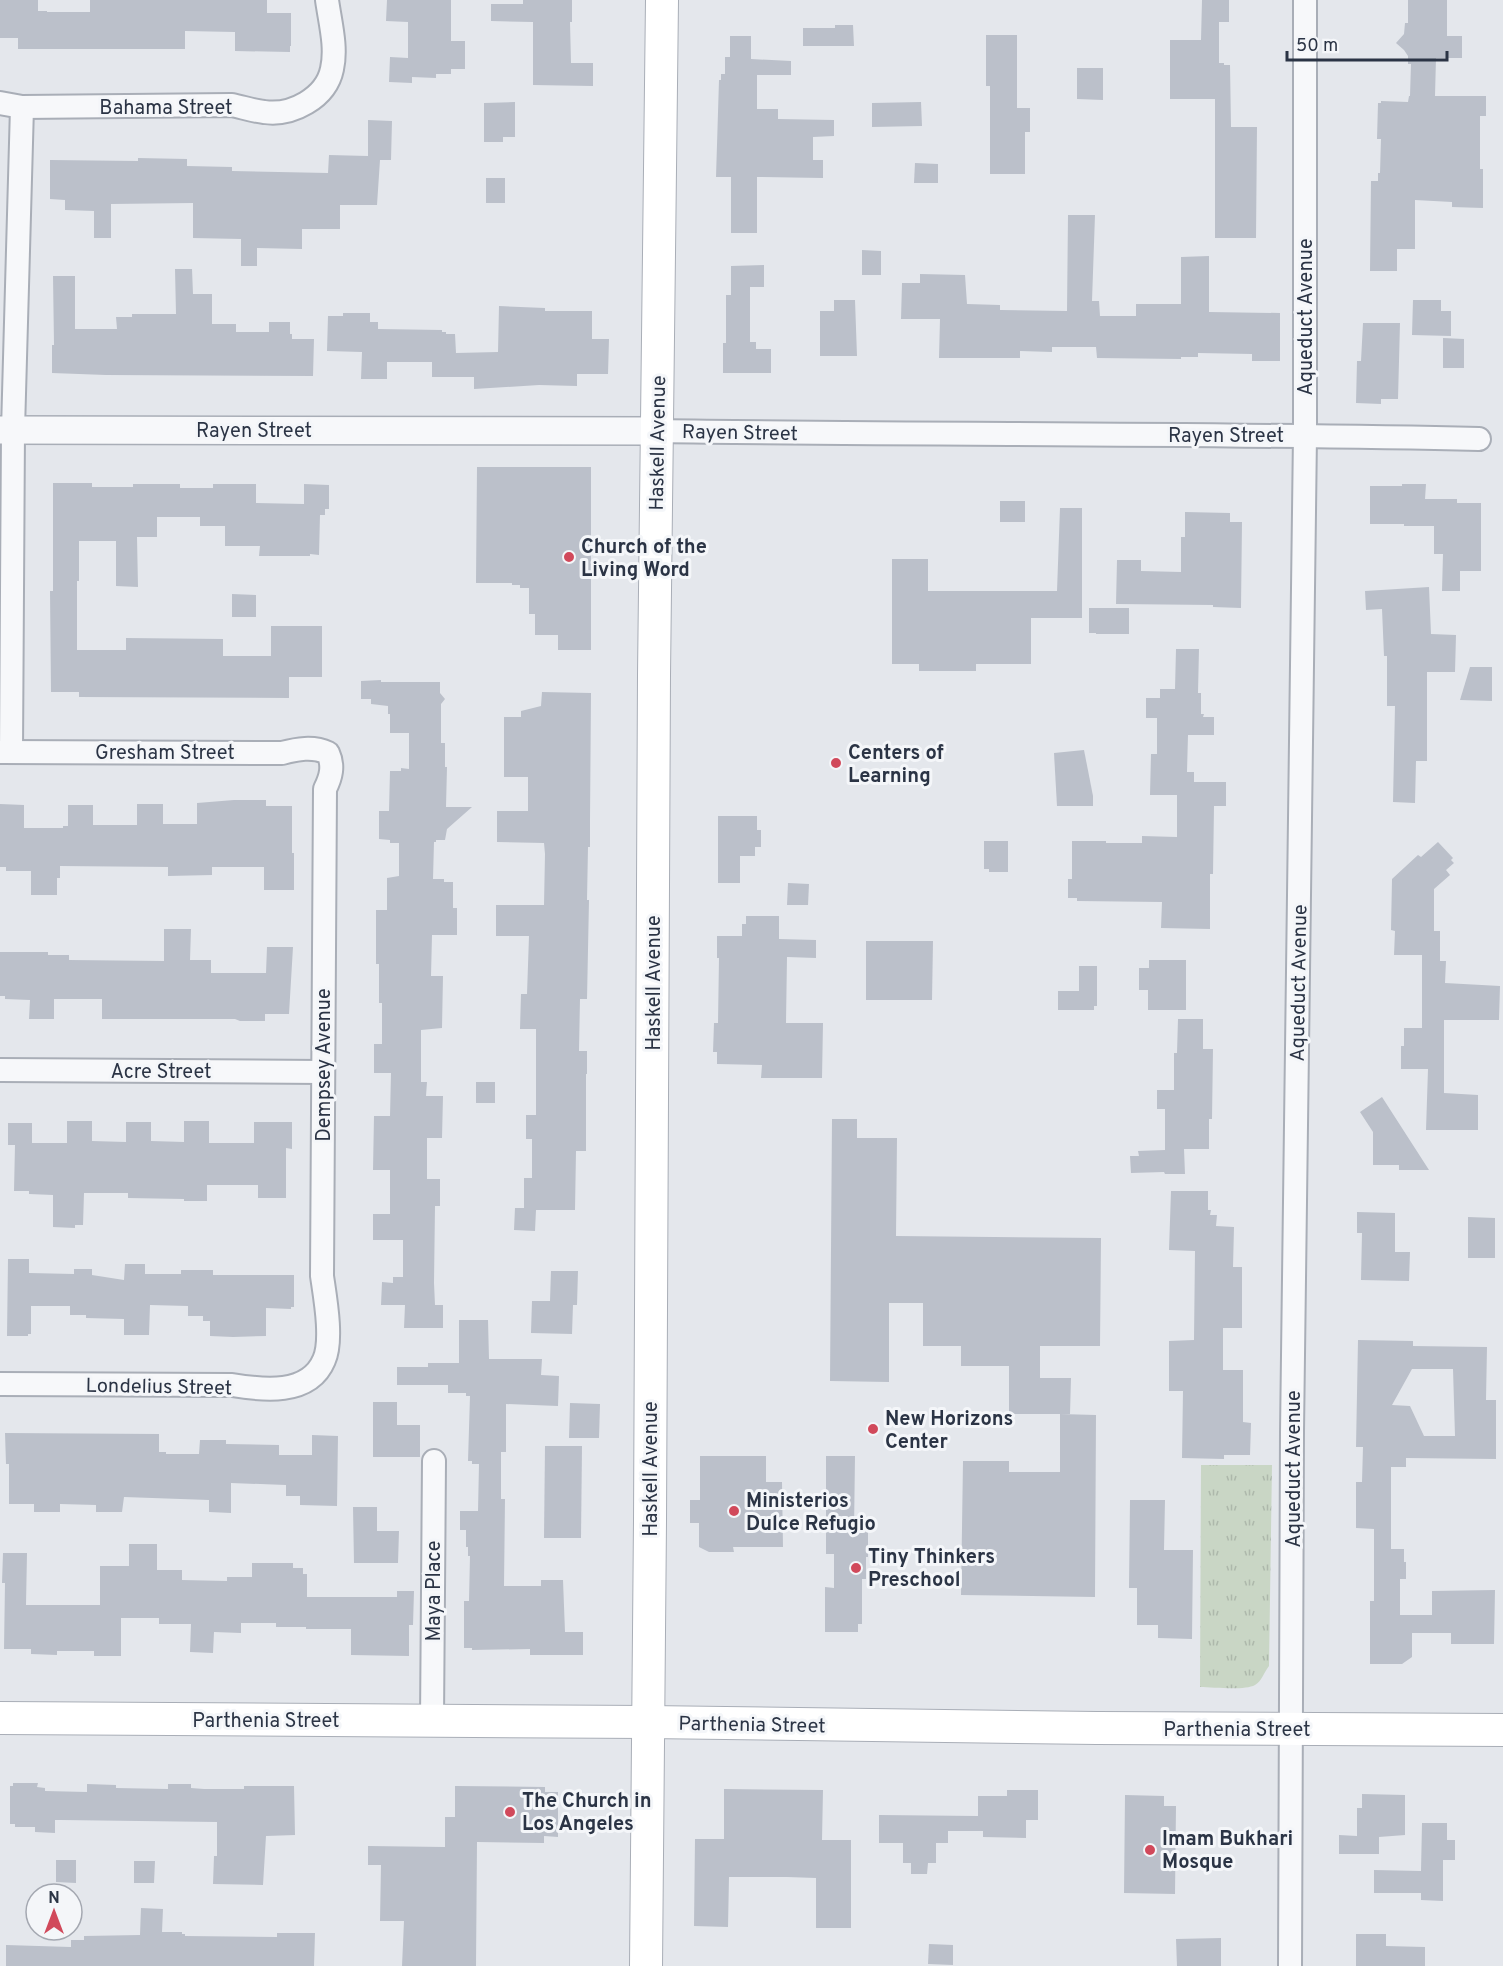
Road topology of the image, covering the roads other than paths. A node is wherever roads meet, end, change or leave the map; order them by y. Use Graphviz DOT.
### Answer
graph roads {
  1 [pos="327,0"];
  2 [pos="662,0"];
  3 [pos="1305,0"];
  4 [pos="0,103"];
  5 [pos="22,107"];
  6 [pos="6,430"];
  7 [pos="658,431"];
  8 [pos="1305,435"];
  9 [pos="1479,439"];
  10 [pos="6,752"];
  11 [pos="328,753"];
  12 [pos="0,1071"];
  13 [pos="323,1072"];
  14 [pos="314,1375"];
  15 [pos="0,1384"];
  16 [pos="434,1461"];
  17 [pos="0,1718"];
  18 [pos="432,1721"];
  19 [pos="648,1722"];
  20 [pos="1290,1730"];
  21 [pos="1503,1730"];
  22 [pos="646,1966"];
  23 [pos="1290,1966"];
  1 -- 5 [label="street, Bahama Street"];
  2 -- 7 [label="main road, Haskell Avenue"];
  3 -- 8 [label="street, Aqueduct Avenue"];
  4 -- 5 [label="street, Bahama Street"];
  5 -- 6 [label="street"];
  6 -- 7 [label="street, Rayen Street"];
  6 -- 10 [label="street"];
  7 -- 8 [label="street, Rayen Street"];
  7 -- 19 [label="main road, Haskell Avenue"];
  8 -- 9 [label="street, Rayen Street"];
  8 -- 20 [label="street, Aqueduct Avenue"];
  10 -- 11 [label="street, Gresham Street"];
  11 -- 13 [label="street, Dempsey Avenue"];
  12 -- 13 [label="street, Acre Street"];
  13 -- 14 [label="street, Dempsey Avenue"];
  14 -- 15 [label="street, Londelius Street"];
  16 -- 18 [label="street, Maya Place"];
  17 -- 18 [label="main road, Parthenia Street"];
  18 -- 19 [label="main road, Parthenia Street"];
  19 -- 20 [label="main road, Parthenia Street"];
  19 -- 22 [label="main road, Haskell Avenue"];
  20 -- 21 [label="main road, Parthenia Street"];
  20 -- 23 [label="street, Aqueduct Avenue"];
}
